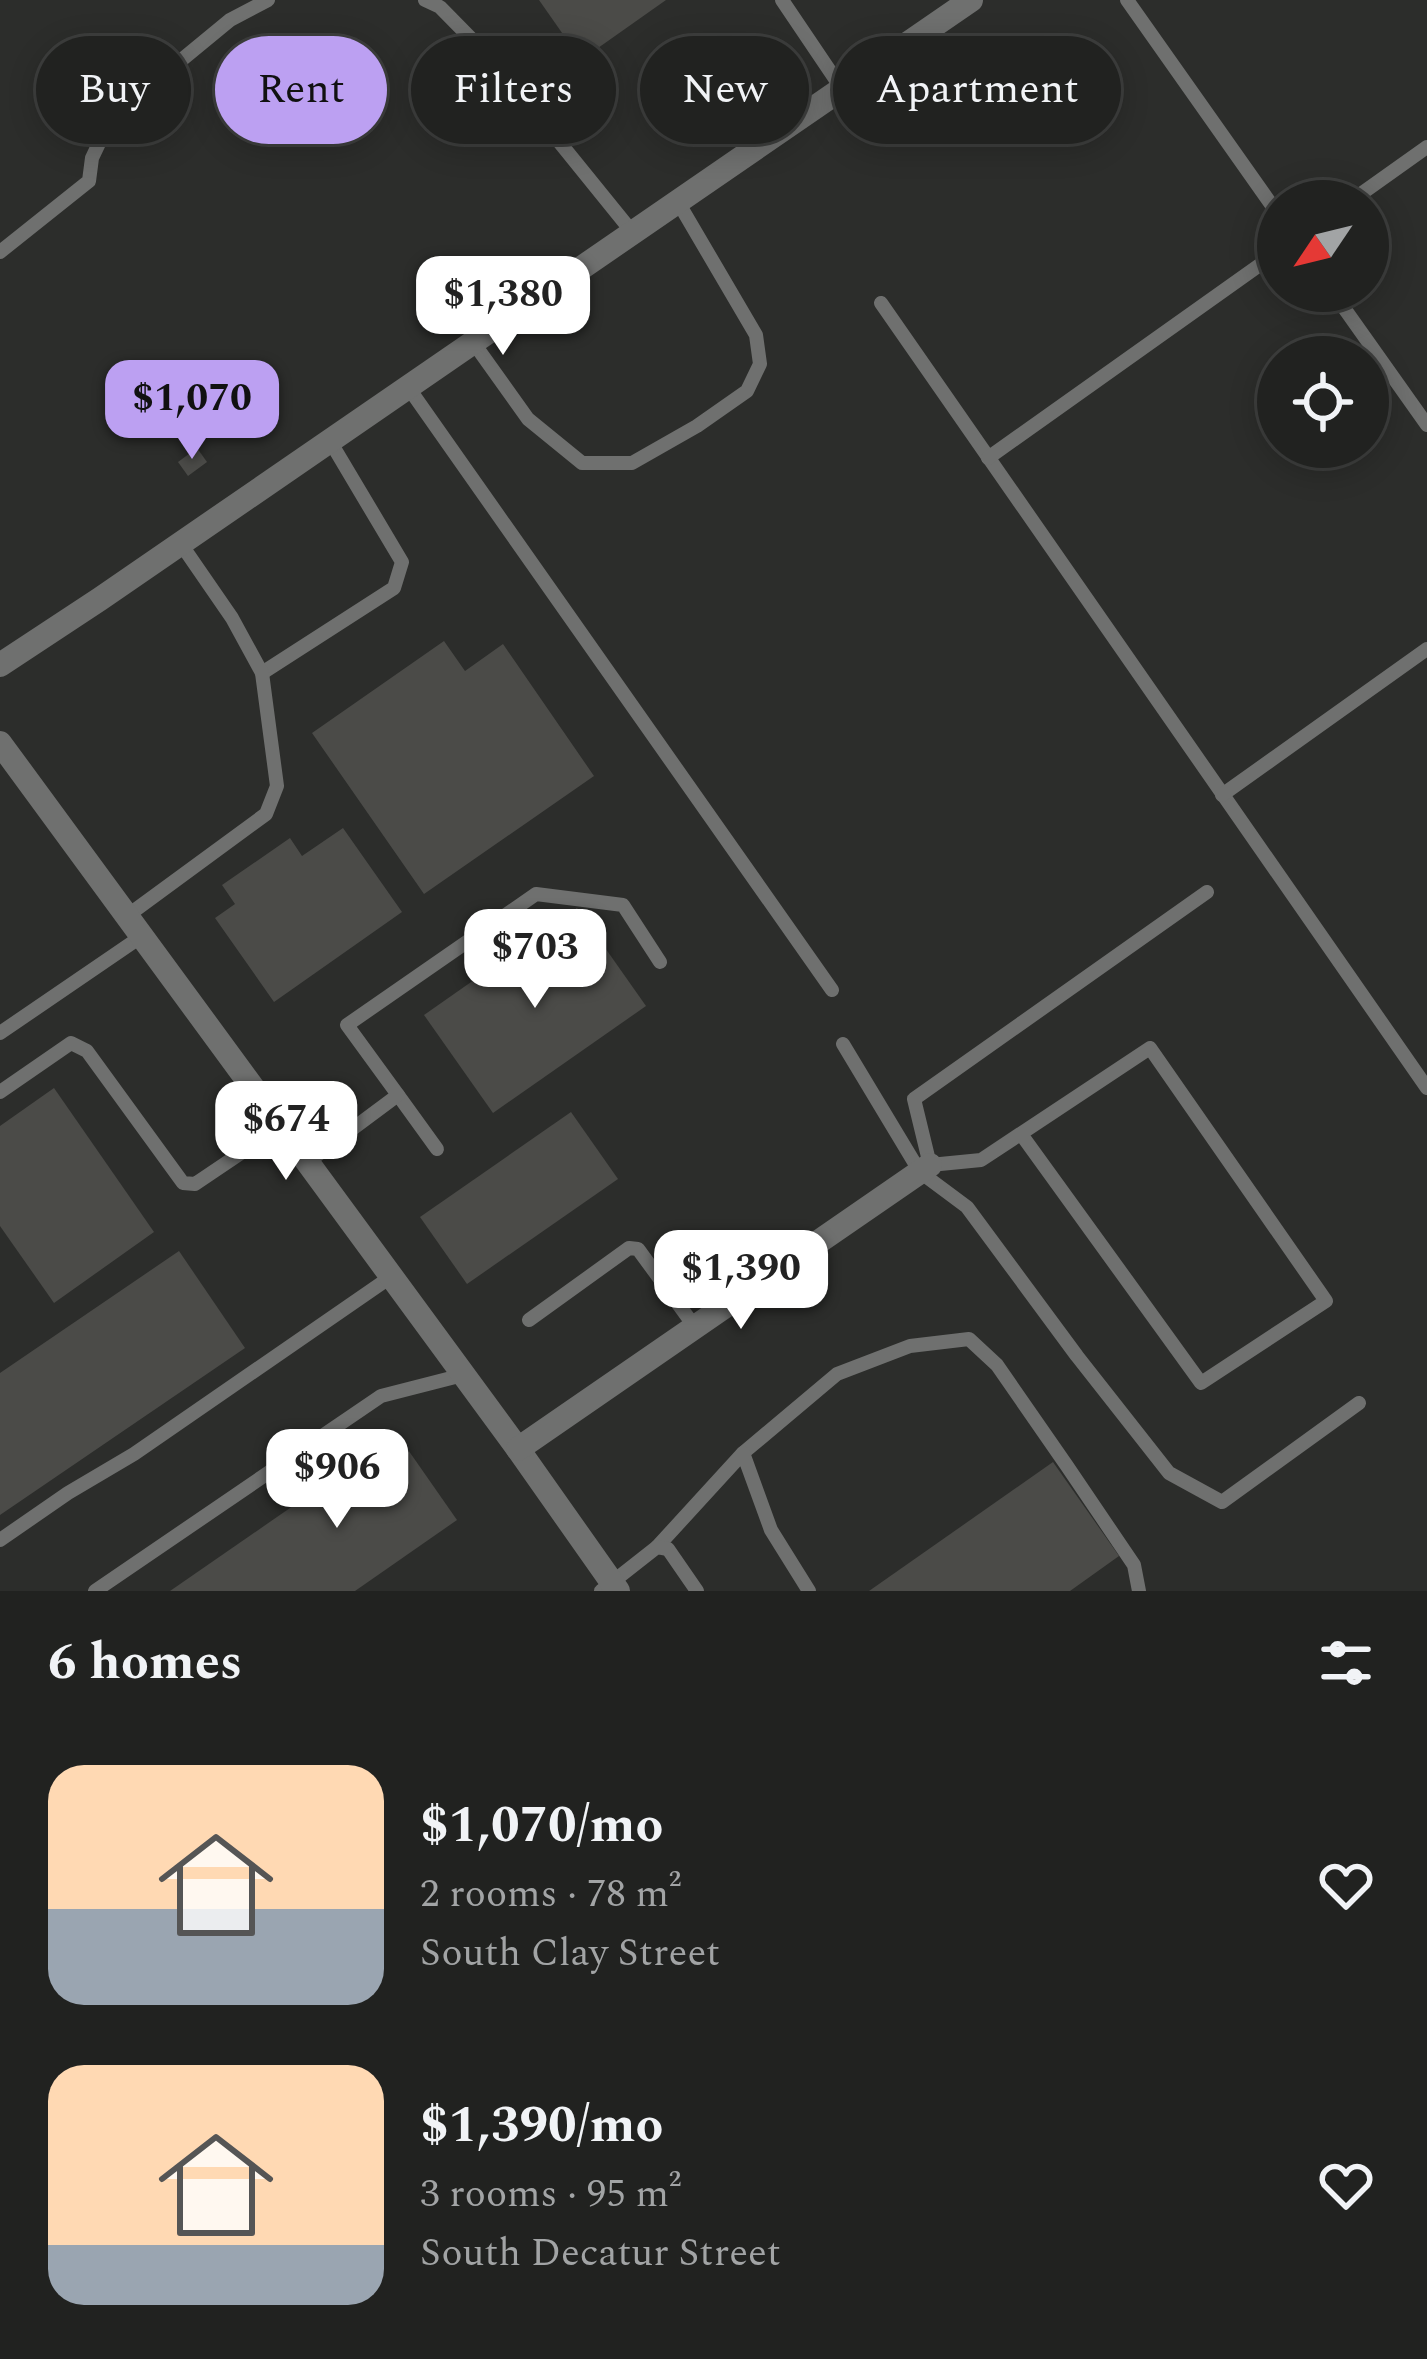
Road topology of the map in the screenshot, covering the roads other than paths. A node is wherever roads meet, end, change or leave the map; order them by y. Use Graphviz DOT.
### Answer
graph roads {
  1 [pos="268,0"];
  2 [pos="425,0"];
  3 [pos="782,0"];
  4 [pos="970,0"];
  5 [pos="1127,0"];
  6 [pos="918,36"];
  7 [pos="833,76"];
  8 [pos="833,95"];
  9 [pos="1427,147"];
  10 [pos="1381,180"];
  11 [pos="1257,184"];
  12 [pos="678,202"];
  13 [pos="632,233"];
  14 [pos="0,252"];
  15 [pos="1257,268"];
  16 [pos="881,303"];
  17 [pos="1347,312"];
  18 [pos="473,342"];
  19 [pos="408,386"];
  20 [pos="1427,425"];
  21 [pos="330,441"];
  22 [pos="988,458"];
  23 [pos="181,544"];
  24 [pos="1427,649"];
  25 [pos="0,665"];
  26 [pos="262,673"];
  27 [pos="0,743"];
  28 [pos="1222,795"];
  29 [pos="1207,892"];
  30 [pos="134,926"];
  31 [pos="660,962"];
  32 [pos="832,990"];
  33 [pos="0,1033"];
  34 [pos="843,1044"];
  35 [pos="1427,1088"];
  36 [pos="0,1092"];
  37 [pos="398,1095"];
  38 [pos="281,1126"];
  39 [pos="1021,1133"];
  40 [pos="437,1149"];
  41 [pos="308,1162"];
  42 [pos="925,1168"];
  43 [pos="392,1276"];
  44 [pos="529,1319"];
  45 [pos="694,1328"];
  46 [pos="463,1375"];
  47 [pos="1359,1403"];
  48 [pos="518,1449"];
  49 [pos="743,1453"];
  50 [pos="0,1540"];
  51 [pos="657,1547"];
  52 [pos="610,1588"];
  53 [pos="95,1591"];
  54 [pos="697,1591"];
  55 [pos="809,1591"];
  56 [pos="1139,1591"];
  1 -- 14 [label="lane"];
  2 -- 13 [label="lane"];
  3 -- 7 [label="lane"];
  4 -- 6 [label="street"];
  5 -- 11 [label="lane"];
  8 -- 12 [label="street"];
  9 -- 10 [label="lane"];
  12 -- 13 [label="street"];
  12 -- 18 [label="lane"];
  13 -- 18 [label="street"];
  15 -- 22 [label="lane"];
  16 -- 22 [label="lane"];
  17 -- 20 [label="lane"];
  18 -- 19 [label="street"];
  19 -- 21 [label="street"];
  19 -- 32 [label="lane"];
  21 -- 23 [label="street"];
  21 -- 26 [label="lane"];
  22 -- 28 [label="lane"];
  23 -- 25 [label="street"];
  23 -- 26 [label="lane"];
  24 -- 28 [label="lane"];
  26 -- 30 [label="lane"];
  27 -- 30 [label="street"];
  28 -- 35 [label="lane"];
  29 -- 42 [label="lane"];
  30 -- 33 [label="lane"];
  30 -- 38 [label="street"];
  31 -- 37 [label="lane"];
  34 -- 42 [label="lane"];
  36 -- 38 [label="lane"];
  37 -- 40 [label="lane"];
  37 -- 41 [label="lane"];
  38 -- 41 [label="street"];
  39 -- 39 [label="lane"];
  39 -- 42 [label="lane"];
  41 -- 43 [label="street"];
  42 -- 45 [label="street"];
  42 -- 47 [label="lane"];
  43 -- 46 [label="street"];
  43 -- 50 [label="lane"];
  44 -- 45 [label="lane"];
  45 -- 48 [label="street"];
  46 -- 48 [label="street"];
  46 -- 53 [label="lane"];
  48 -- 52 [label="street"];
  49 -- 51 [label="lane"];
  49 -- 55 [label="lane"];
  49 -- 56 [label="lane"];
  51 -- 52 [label="lane"];
  51 -- 54 [label="lane"];
}
